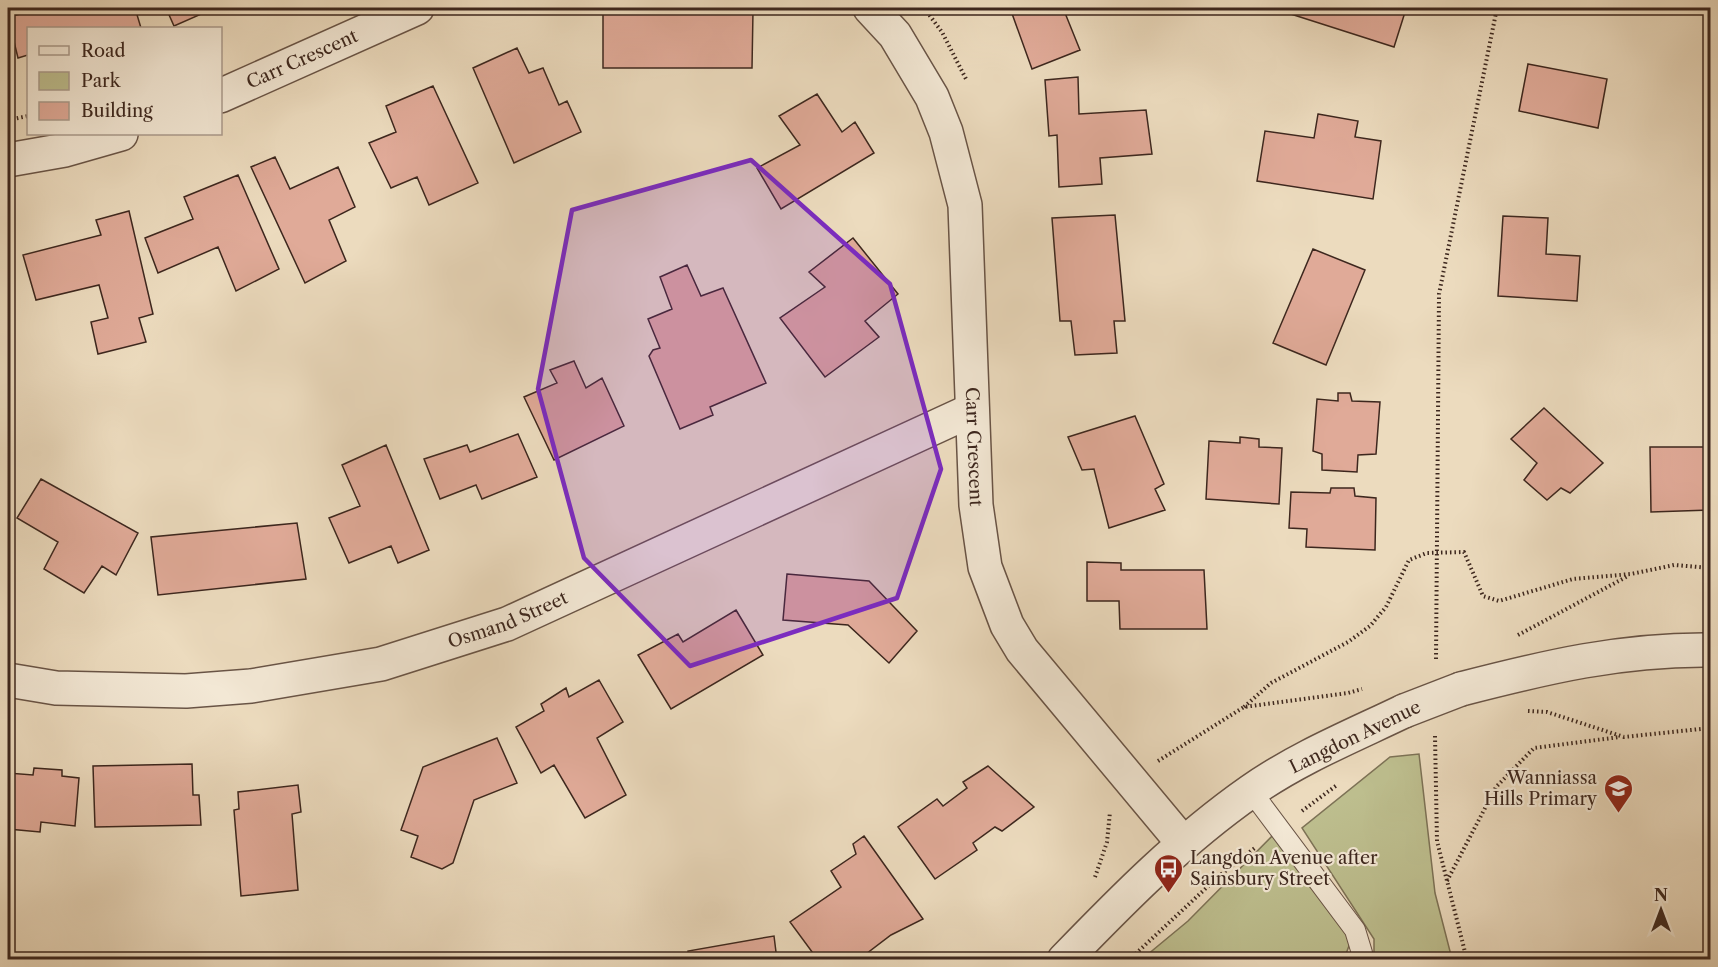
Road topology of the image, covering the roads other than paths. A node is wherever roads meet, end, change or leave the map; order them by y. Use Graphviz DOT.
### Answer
graph roads {
  1 [pos="417,8"];
  2 [pos="870,8"];
  3 [pos="222,95"];
  4 [pos="118,135"];
  5 [pos="8,160"];
  6 [pos="972,410"];
  7 [pos="1710,650"];
  8 [pos="8,680"];
  9 [pos="1251,791"];
  10 [pos="1183,843"];
  11 [pos="1064,960"];
  12 [pos="1361,960"];
  1 -- 3 [label="street, Carr Crescent"];
  2 -- 6 [label="street, Carr Crescent"];
  4 -- 5 [label="street"];
  6 -- 8 [label="street, Osmand Street"];
  6 -- 10 [label="street, Carr Crescent"];
  7 -- 9 [label="street, Langdon Avenue, bridge"];
  9 -- 10 [label="street, Langdon Avenue"];
  9 -- 12 [label="lane"];
  10 -- 11 [label="street, Langdon Avenue"];
}
